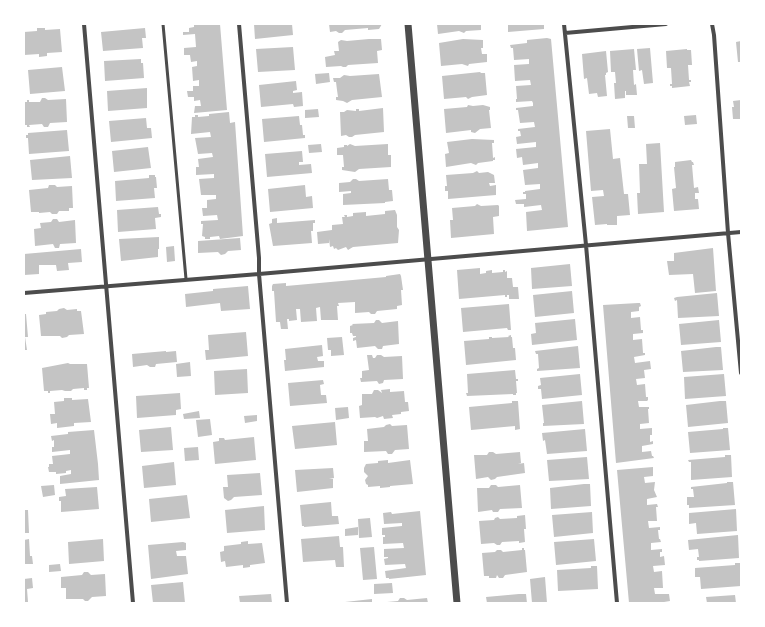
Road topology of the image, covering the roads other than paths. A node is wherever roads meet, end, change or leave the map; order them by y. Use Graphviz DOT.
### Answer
graph roads {
  1 [pos="84,24"];
  2 [pos="163,24"];
  3 [pos="239,24"];
  4 [pos="408,24"];
  5 [pos="564,24"];
  6 [pos="666,24"];
  7 [pos="712,24"];
  8 [pos="565,33"];
  9 [pos="741,232"];
  10 [pos="728,233"];
  11 [pos="586,245"];
  12 [pos="428,259"];
  13 [pos="259,274"];
  14 [pos="186,279"];
  15 [pos="105,286"];
  16 [pos="24,293"];
  17 [pos="741,373"];
  18 [pos="133,603"];
  19 [pos="287,603"];
  20 [pos="457,603"];
  21 [pos="617,603"];
  1 -- 15 [label="street"];
  2 -- 14 [label="lane"];
  3 -- 13 [label="street"];
  4 -- 12 [label="street"];
  5 -- 8 [label="street"];
  6 -- 8 [label="street"];
  7 -- 10 [label="street"];
  8 -- 11 [label="street"];
  9 -- 10 [label="street"];
  10 -- 11 [label="street"];
  10 -- 17 [label="street"];
  11 -- 12 [label="street"];
  11 -- 21 [label="street"];
  12 -- 13 [label="street"];
  12 -- 20 [label="street"];
  13 -- 14 [label="street"];
  13 -- 19 [label="street"];
  14 -- 15 [label="street"];
  15 -- 16 [label="street"];
  15 -- 18 [label="street"];
}
